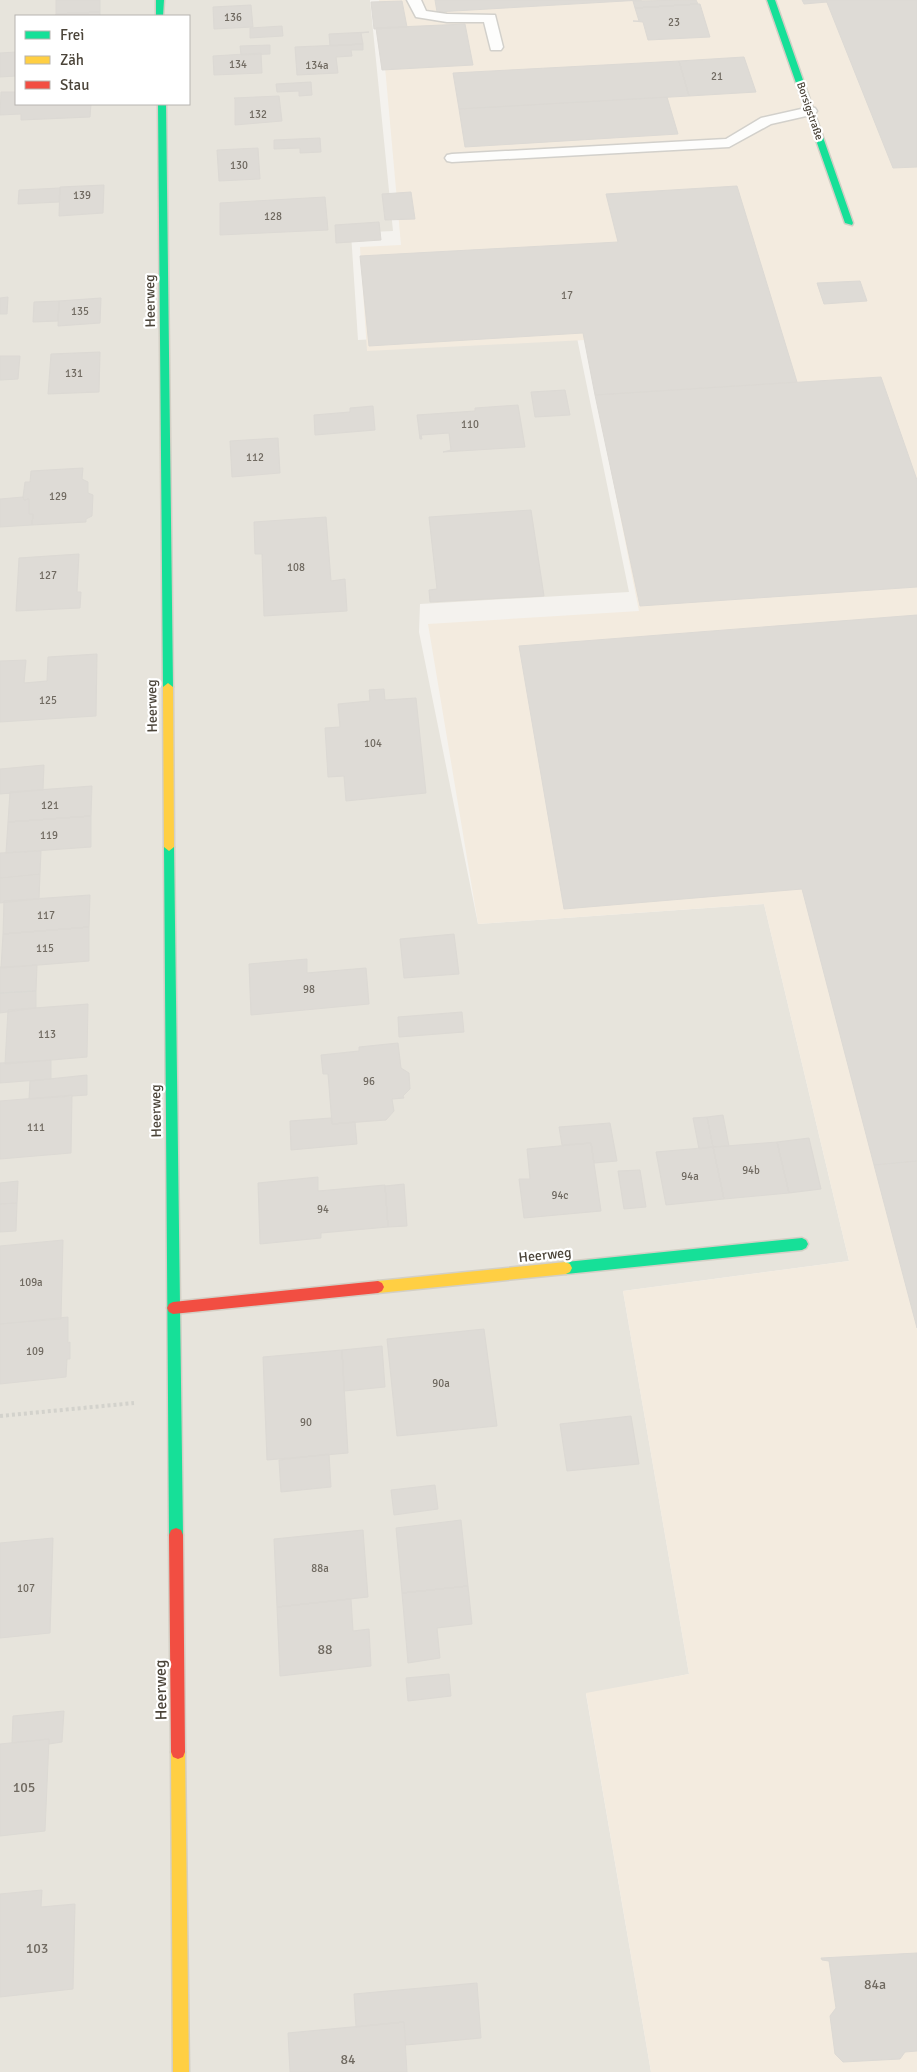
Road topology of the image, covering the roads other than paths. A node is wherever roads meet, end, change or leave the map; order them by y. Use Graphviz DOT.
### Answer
graph roads {
  1 [pos="160,0"];
  2 [pos="414,0"];
  3 [pos="771,0"];
  4 [pos="160,15"];
  5 [pos="496,47"];
  6 [pos="162,105"];
  7 [pos="810,111"];
  8 [pos="452,158"];
  9 [pos="849,222"];
  10 [pos="802,1244"];
  11 [pos="173,1308"];
  12 [pos="181,2072"];
  1 -- 4 [label="street"];
  2 -- 5 [label="lane"];
  3 -- 7 [label="street, Borsigstraße"];
  6 -- 11 [label="street, Heerweg"];
  7 -- 8 [label="lane"];
  7 -- 9 [label="street, Borsigstraße"];
  10 -- 11 [label="street, Heerweg"];
  11 -- 12 [label="street, Heerweg"];
}
